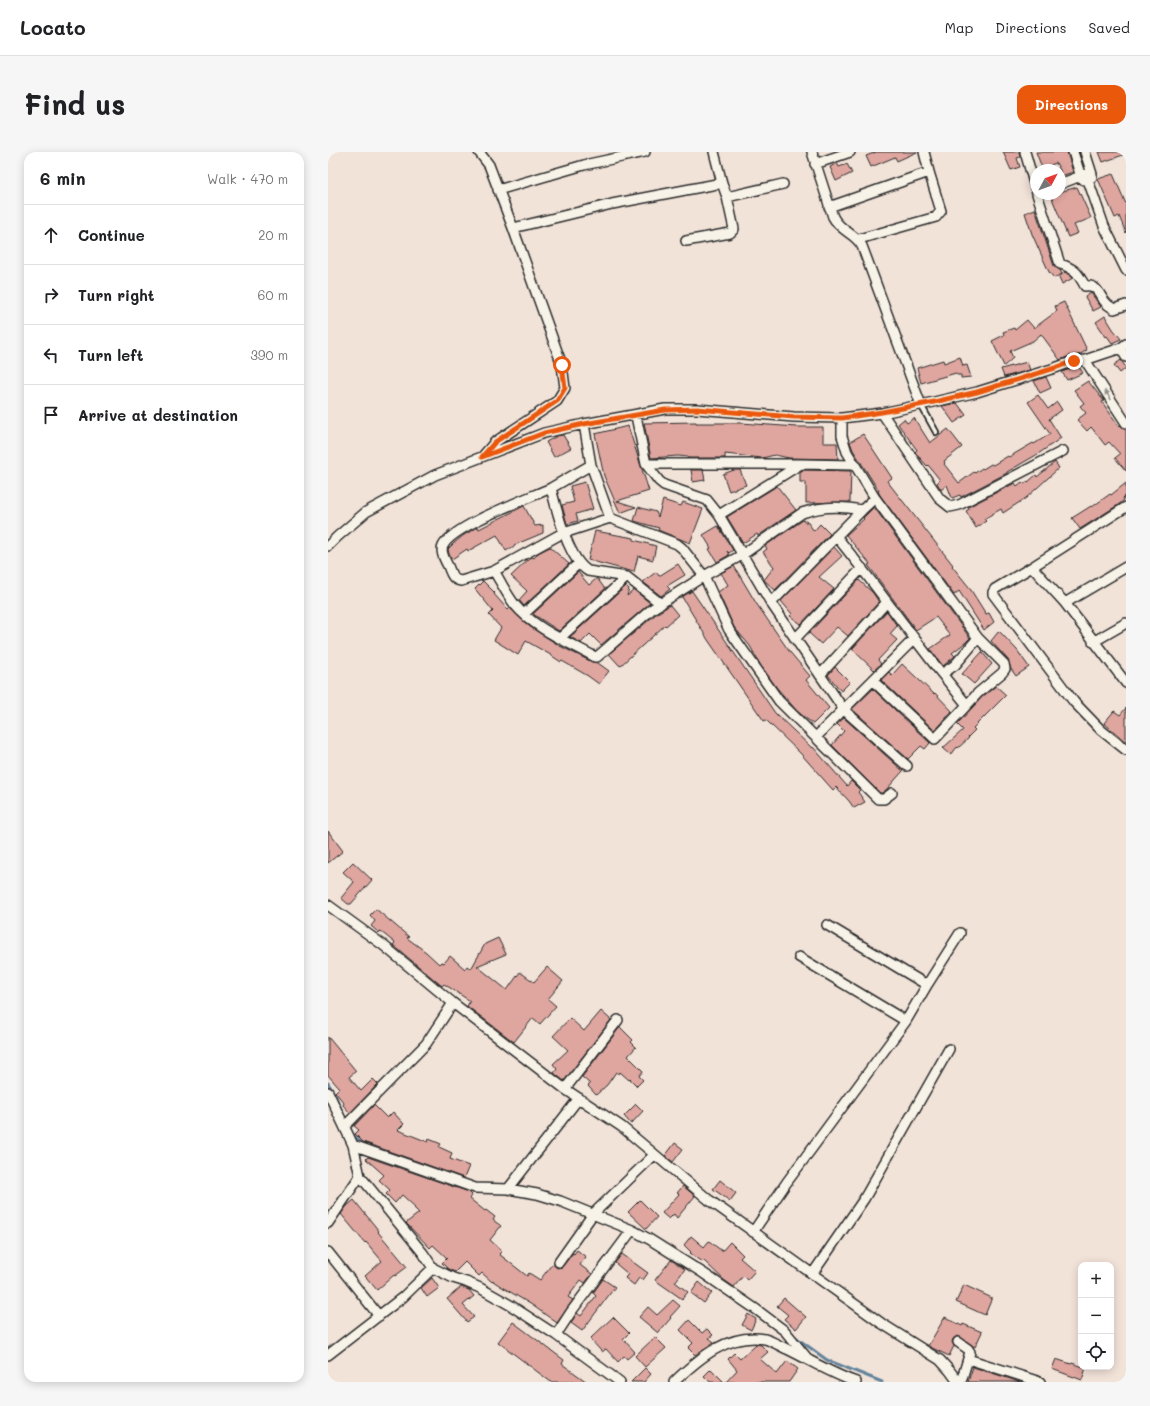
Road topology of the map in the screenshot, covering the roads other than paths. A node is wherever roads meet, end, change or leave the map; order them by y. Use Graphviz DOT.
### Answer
graph roads {
  1 [pos="479,152"];
  2 [pos="645,152"];
  3 [pos="714,152"];
  4 [pos="812,152"];
  5 [pos="850,152"];
  6 [pos="924,152"];
  7 [pos="1025,152"];
  8 [pos="1073,152"];
  9 [pos="1085,152"];
  10 [pos="815,164"];
  11 [pos="1030,169"];
  12 [pos="929,172"];
  13 [pos="1087,176"];
  14 [pos="1066,182"];
  15 [pos="722,183"];
  16 [pos="783,184"];
  17 [pos="498,190"];
  18 [pos="727,197"];
  19 [pos="1039,200"];
  20 [pos="830,207"];
  21 [pos="513,228"];
  22 [pos="859,240"];
  23 [pos="686,241"];
  24 [pos="1126,270"];
  25 [pos="1126,305"];
  26 [pos="1123,346"];
  27 [pos="1126,357"];
  28 [pos="1085,360"];
  29 [pos="921,405"];
  30 [pos="882,412"];
  31 [pos="636,416"];
  32 [pos="842,418"];
  33 [pos="1126,423"];
  34 [pos="584,424"];
  35 [pos="936,432"];
  36 [pos="1063,451"];
  37 [pos="482,457"];
  38 [pos="646,464"];
  39 [pos="801,464"];
  40 [pos="591,465"];
  41 [pos="854,465"];
  42 [pos="551,488"];
  43 [pos="875,498"];
  44 [pos="1126,507"];
  45 [pos="862,510"];
  46 [pos="719,515"];
  47 [pos="610,518"];
  48 [pos="564,533"];
  49 [pos="836,536"];
  50 [pos="328,546"];
  51 [pos="742,555"];
  52 [pos="579,563"];
  53 [pos="1032,567"];
  54 [pos="1126,567"];
  55 [pos="862,568"];
  56 [pos="494,571"];
  57 [pos="704,576"];
  58 [pos="627,577"];
  59 [pos="888,602"];
  60 [pos="771,603"];
  61 [pos="1065,603"];
  62 [pos="661,604"];
  63 [pos="524,614"];
  64 [pos="1126,623"];
  65 [pos="560,638"];
  66 [pos="978,638"];
  67 [pos="795,639"];
  68 [pos="914,639"];
  69 [pos="1093,642"];
  70 [pos="942,674"];
  71 [pos="820,675"];
  72 [pos="873,681"];
  73 [pos="1125,681"];
  74 [pos="967,705"];
  75 [pos="844,710"];
  76 [pos="816,737"];
  77 [pos="1126,750"];
  78 [pos="907,766"];
  79 [pos="892,794"];
  80 [pos="328,905"];
  81 [pos="827,925"];
  82 [pos="960,933"];
  83 [pos="799,957"];
  84 [pos="927,985"];
  85 [pos="453,1002"];
  86 [pos="618,1020"];
  87 [pos="906,1021"];
  88 [pos="949,1049"];
  89 [pos="565,1089"];
  90 [pos="328,1092"];
  91 [pos="579,1098"];
  92 [pos="345,1126"];
  93 [pos="353,1145"];
  94 [pos="654,1155"];
  95 [pos="360,1176"];
  96 [pos="508,1189"];
  97 [pos="593,1214"];
  98 [pos="328,1223"];
  99 [pos="632,1230"];
  100 [pos="753,1232"];
  101 [pos="328,1252"];
  102 [pos="559,1262"];
  103 [pos="433,1268"];
  104 [pos="813,1273"];
  105 [pos="379,1316"];
  106 [pos="556,1335"];
  107 [pos="958,1342"];
  108 [pos="329,1352"];
  109 [pos="808,1359"];
  110 [pos="968,1359"];
  111 [pos="620,1382"];
  112 [pos="674,1382"];
  113 [pos="856,1382"];
  114 [pos="958,1382"];
  115 [pos="961,1382"];
  116 [pos="1040,1382"];
  1 -- 17 [label="street"];
  2 -- 17 [label="street"];
  3 -- 15 [label="street"];
  4 -- 10 [label="street"];
  5 -- 10 [label="street"];
  6 -- 12 [label="street"];
  7 -- 11 [label="street"];
  8 -- 13 [label="street"];
  9 -- 13 [label="street"];
  10 -- 20 [label="street"];
  12 -- 20 [label="street"];
  12 -- 22 [label="street"];
  13 -- 14 [label="street"];
  13 -- 24 [label="street"];
  15 -- 18 [label="street"];
  15 -- 21 [label="street"];
  16 -- 18 [label="street"];
  17 -- 21 [label="street"];
  18 -- 23 [label="street"];
  19 -- 25 [label="street"];
  20 -- 22 [label="street"];
  21 -- 37 [label="street"];
  22 -- 29 [label="street"];
  26 -- 27 [label="street"];
  26 -- 28 [label="street"];
  28 -- 29 [label="street"];
  33 -- 28 [label="street, one-way"];
  29 -- 30 [label="street"];
  29 -- 35 [label="lane"];
  30 -- 32 [label="street"];
  30 -- 36 [label="street"];
  31 -- 32 [label="street"];
  31 -- 34 [label="street"];
  31 -- 38 [label="street"];
  32 -- 41 [label="street"];
  34 -- 37 [label="street"];
  34 -- 40 [label="street"];
  37 -- 50 [label="street"];
  38 -- 39 [label="street"];
  38 -- 46 [label="street"];
  39 -- 41 [label="street"];
  39 -- 46 [label="street"];
  40 -- 42 [label="street"];
  40 -- 47 [label="street"];
  41 -- 43 [label="street"];
  42 -- 48 [label="street"];
  42 -- 56 [label="street"];
  43 -- 45 [label="street"];
  43 -- 66 [label="street"];
  44 -- 53 [label="street"];
  45 -- 49 [label="street"];
  45 -- 51 [label="street"];
  46 -- 51 [label="street"];
  47 -- 48 [label="street"];
  47 -- 57 [label="street"];
  48 -- 52 [label="street"];
  48 -- 56 [label="street"];
  49 -- 55 [label="street"];
  49 -- 60 [label="street"];
  51 -- 57 [label="street"];
  51 -- 60 [label="street"];
  52 -- 58 [label="street"];
  52 -- 63 [label="street"];
  53 -- 61 [label="street"];
  53 -- 77 [label="street"];
  54 -- 61 [label="street"];
  55 -- 59 [label="street"];
  55 -- 67 [label="street"];
  56 -- 63 [label="street"];
  57 -- 62 [label="street"];
  57 -- 76 [label="street"];
  58 -- 62 [label="street"];
  58 -- 65 [label="street"];
  59 -- 68 [label="street"];
  59 -- 71 [label="street"];
  60 -- 67 [label="street"];
  61 -- 69 [label="street"];
  62 -- 65 [label="street"];
  63 -- 65 [label="street"];
  64 -- 69 [label="street"];
  66 -- 70 [label="street"];
  66 -- 74 [label="street"];
  67 -- 71 [label="street"];
  68 -- 70 [label="street"];
  68 -- 72 [label="street"];
  69 -- 73 [label="street"];
  70 -- 74 [label="street"];
  71 -- 75 [label="street"];
  72 -- 74 [label="street"];
  72 -- 75 [label="street"];
  75 -- 76 [label="street"];
  75 -- 78 [label="street"];
  76 -- 79 [label="street"];
  80 -- 85 [label="street"];
  81 -- 84 [label="street"];
  82 -- 84 [label="street"];
  83 -- 87 [label="street"];
  84 -- 87 [label="street"];
  85 -- 89 [label="street"];
  85 -- 92 [label="street"];
  86 -- 89 [label="street"];
  87 -- 100 [label="street"];
  88 -- 104 [label="street"];
  89 -- 91 [label="street"];
  90 -- 92 [label="street"];
  91 -- 94 [label="street"];
  91 -- 96 [label="street"];
  92 -- 93 [label="street"];
  93 -- 95 [label="street"];
  93 -- 96 [label="street"];
  94 -- 97 [label="street"];
  94 -- 100 [label="street"];
  95 -- 98 [label="street"];
  95 -- 103 [label="street"];
  96 -- 97 [label="street"];
  97 -- 99 [label="street"];
  97 -- 102 [label="street"];
  99 -- 106 [label="street"];
  99 -- 109 [label="street"];
  100 -- 104 [label="street"];
  101 -- 105 [label="street"];
  103 -- 105 [label="street"];
  103 -- 106 [label="street"];
  104 -- 114 [label="street"];
  105 -- 108 [label="street"];
  106 -- 111 [label="street"];
  107 -- 110 [label="street"];
  109 -- 112 [label="street"];
  109 -- 113 [label="street"];
  110 -- 115 [label="street"];
  110 -- 116 [label="street"];
}
